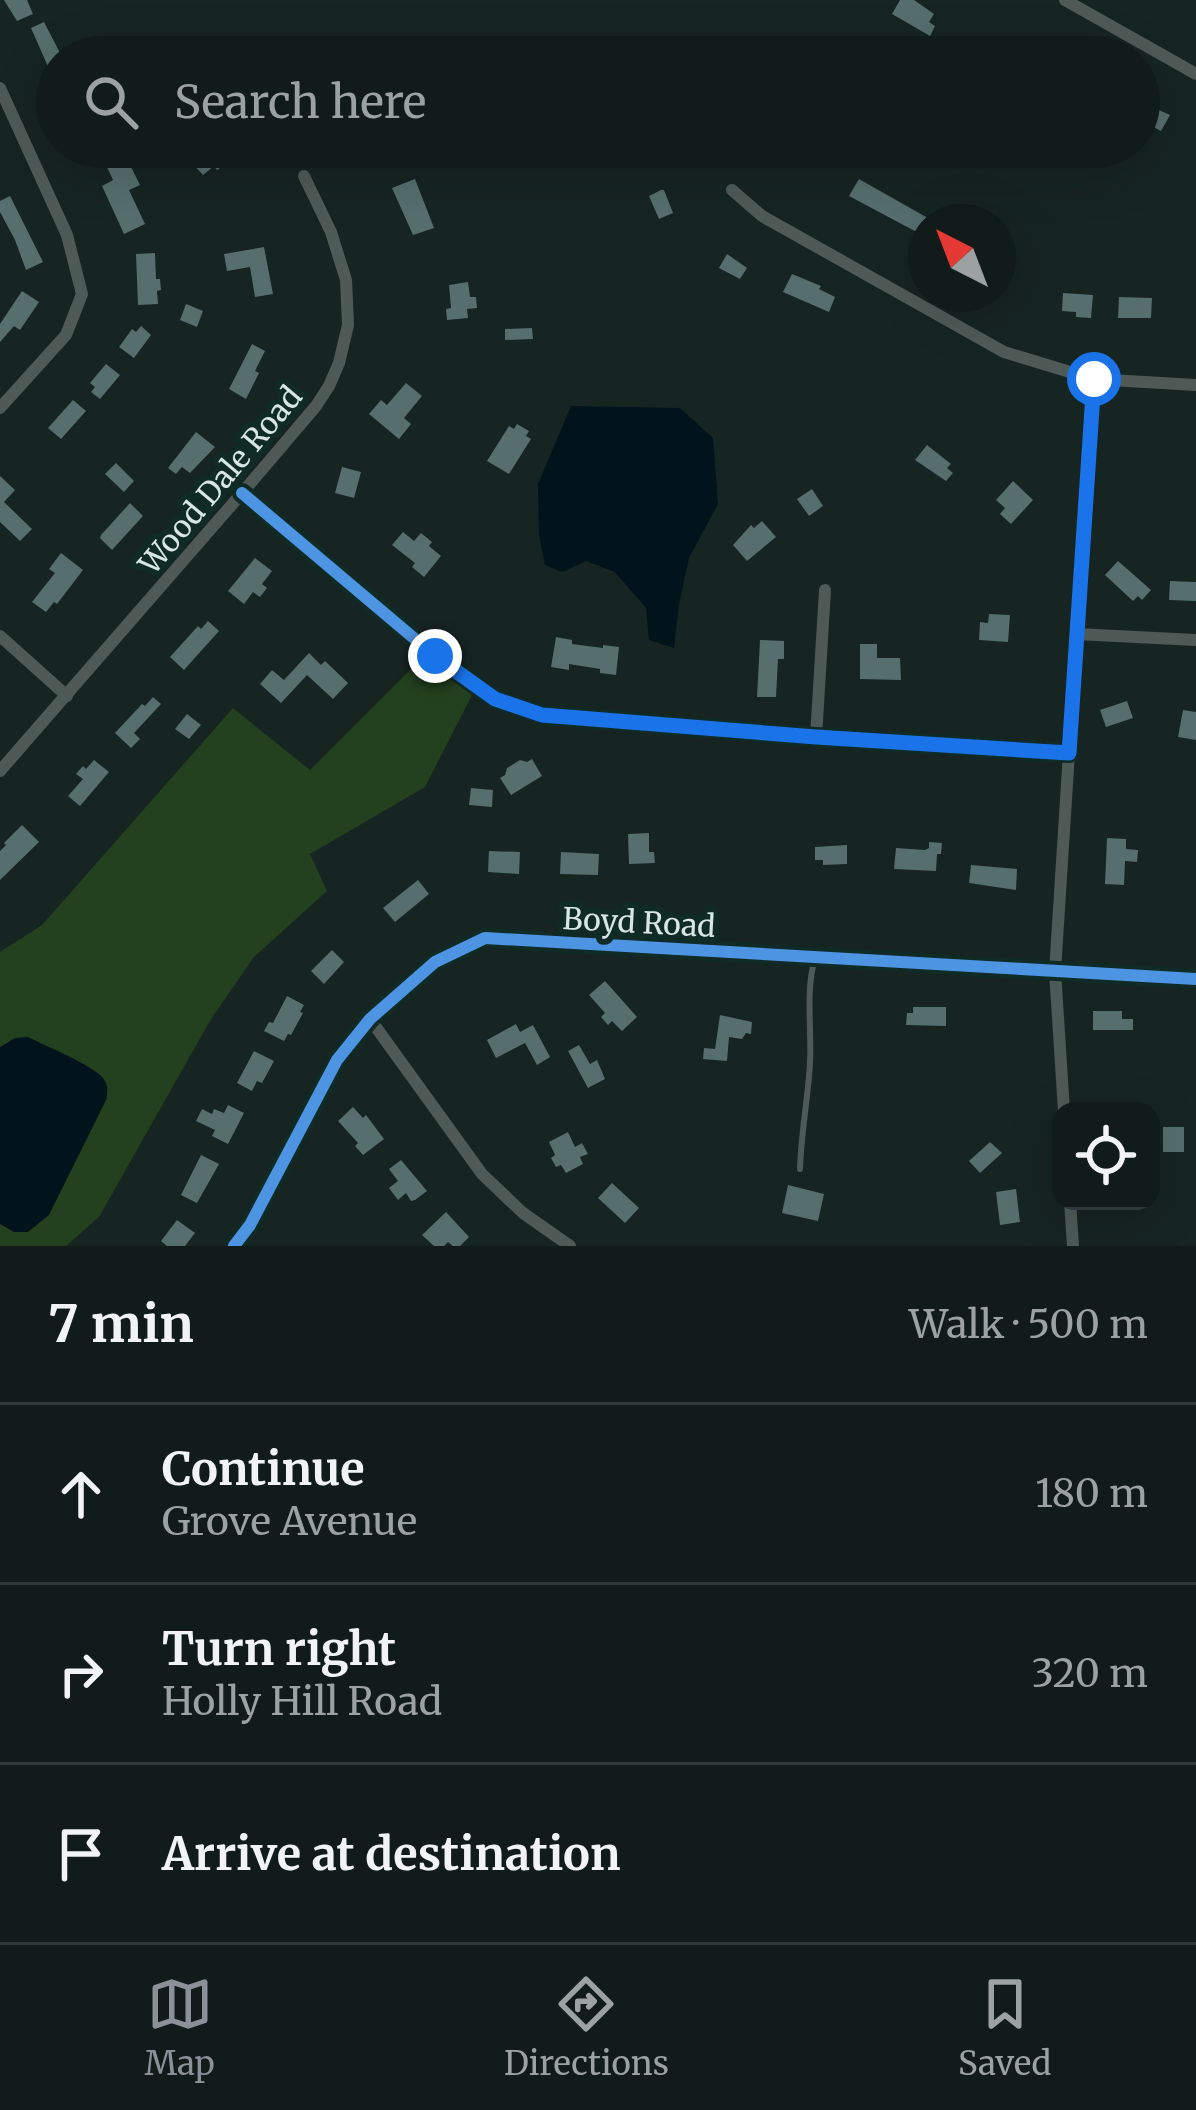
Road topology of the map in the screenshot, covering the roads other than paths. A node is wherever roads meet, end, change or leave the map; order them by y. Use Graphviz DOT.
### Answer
graph roads {
  1 [pos="1066,0"];
  2 [pos="1129,36"];
  3 [pos="1160,54"];
  4 [pos="1196,74"];
  5 [pos="0,88"];
  6 [pos="36,167"];
  7 [pos="36,168"];
  8 [pos="304,176"];
  9 [pos="732,190"];
  10 [pos="1094,379"];
  11 [pos="1196,385"];
  12 [pos="0,408"];
  13 [pos="242,493"];
  14 [pos="825,590"];
  15 [pos="1076,634"];
  16 [pos="0,636"];
  17 [pos="1196,640"];
  18 [pos="67,696"];
  19 [pos="816,737"];
  20 [pos="1069,753"];
  21 [pos="0,771"];
  22 [pos="816,957"];
  23 [pos="1055,971"];
  24 [pos="1196,979"];
  25 [pos="370,1019"];
  26 [pos="1063,1102"];
  27 [pos="800,1169"];
  28 [pos="1071,1210"];
  29 [pos="234,1246"];
  30 [pos="570,1246"];
  31 [pos="1073,1246"];
  1 -- 2 [label="street"];
  3 -- 4 [label="street"];
  5 -- 6 [label="street"];
  7 -- 12 [label="street"];
  8 -- 13 [label="street, Wood Dale Road"];
  9 -- 10 [label="street"];
  10 -- 11 [label="street"];
  10 -- 15 [label="street"];
  13 -- 18 [label="street, Wood Dale Road"];
  13 -- 19 [label="street"];
  14 -- 19 [label="street"];
  15 -- 17 [label="street"];
  15 -- 20 [label="street"];
  16 -- 18 [label="street"];
  18 -- 21 [label="street, Wood Dale Road"];
  19 -- 20 [label="street"];
  20 -- 23 [label="street"];
  22 -- 23 [label="street, Boyd Road"];
  22 -- 25 [label="street, Boyd Road"];
  22 -- 27 [label="lane"];
  23 -- 24 [label="street, Boyd Road"];
  23 -- 26 [label="street"];
  25 -- 29 [label="street, Boyd Road"];
  25 -- 30 [label="street"];
  28 -- 31 [label="street"];
}
